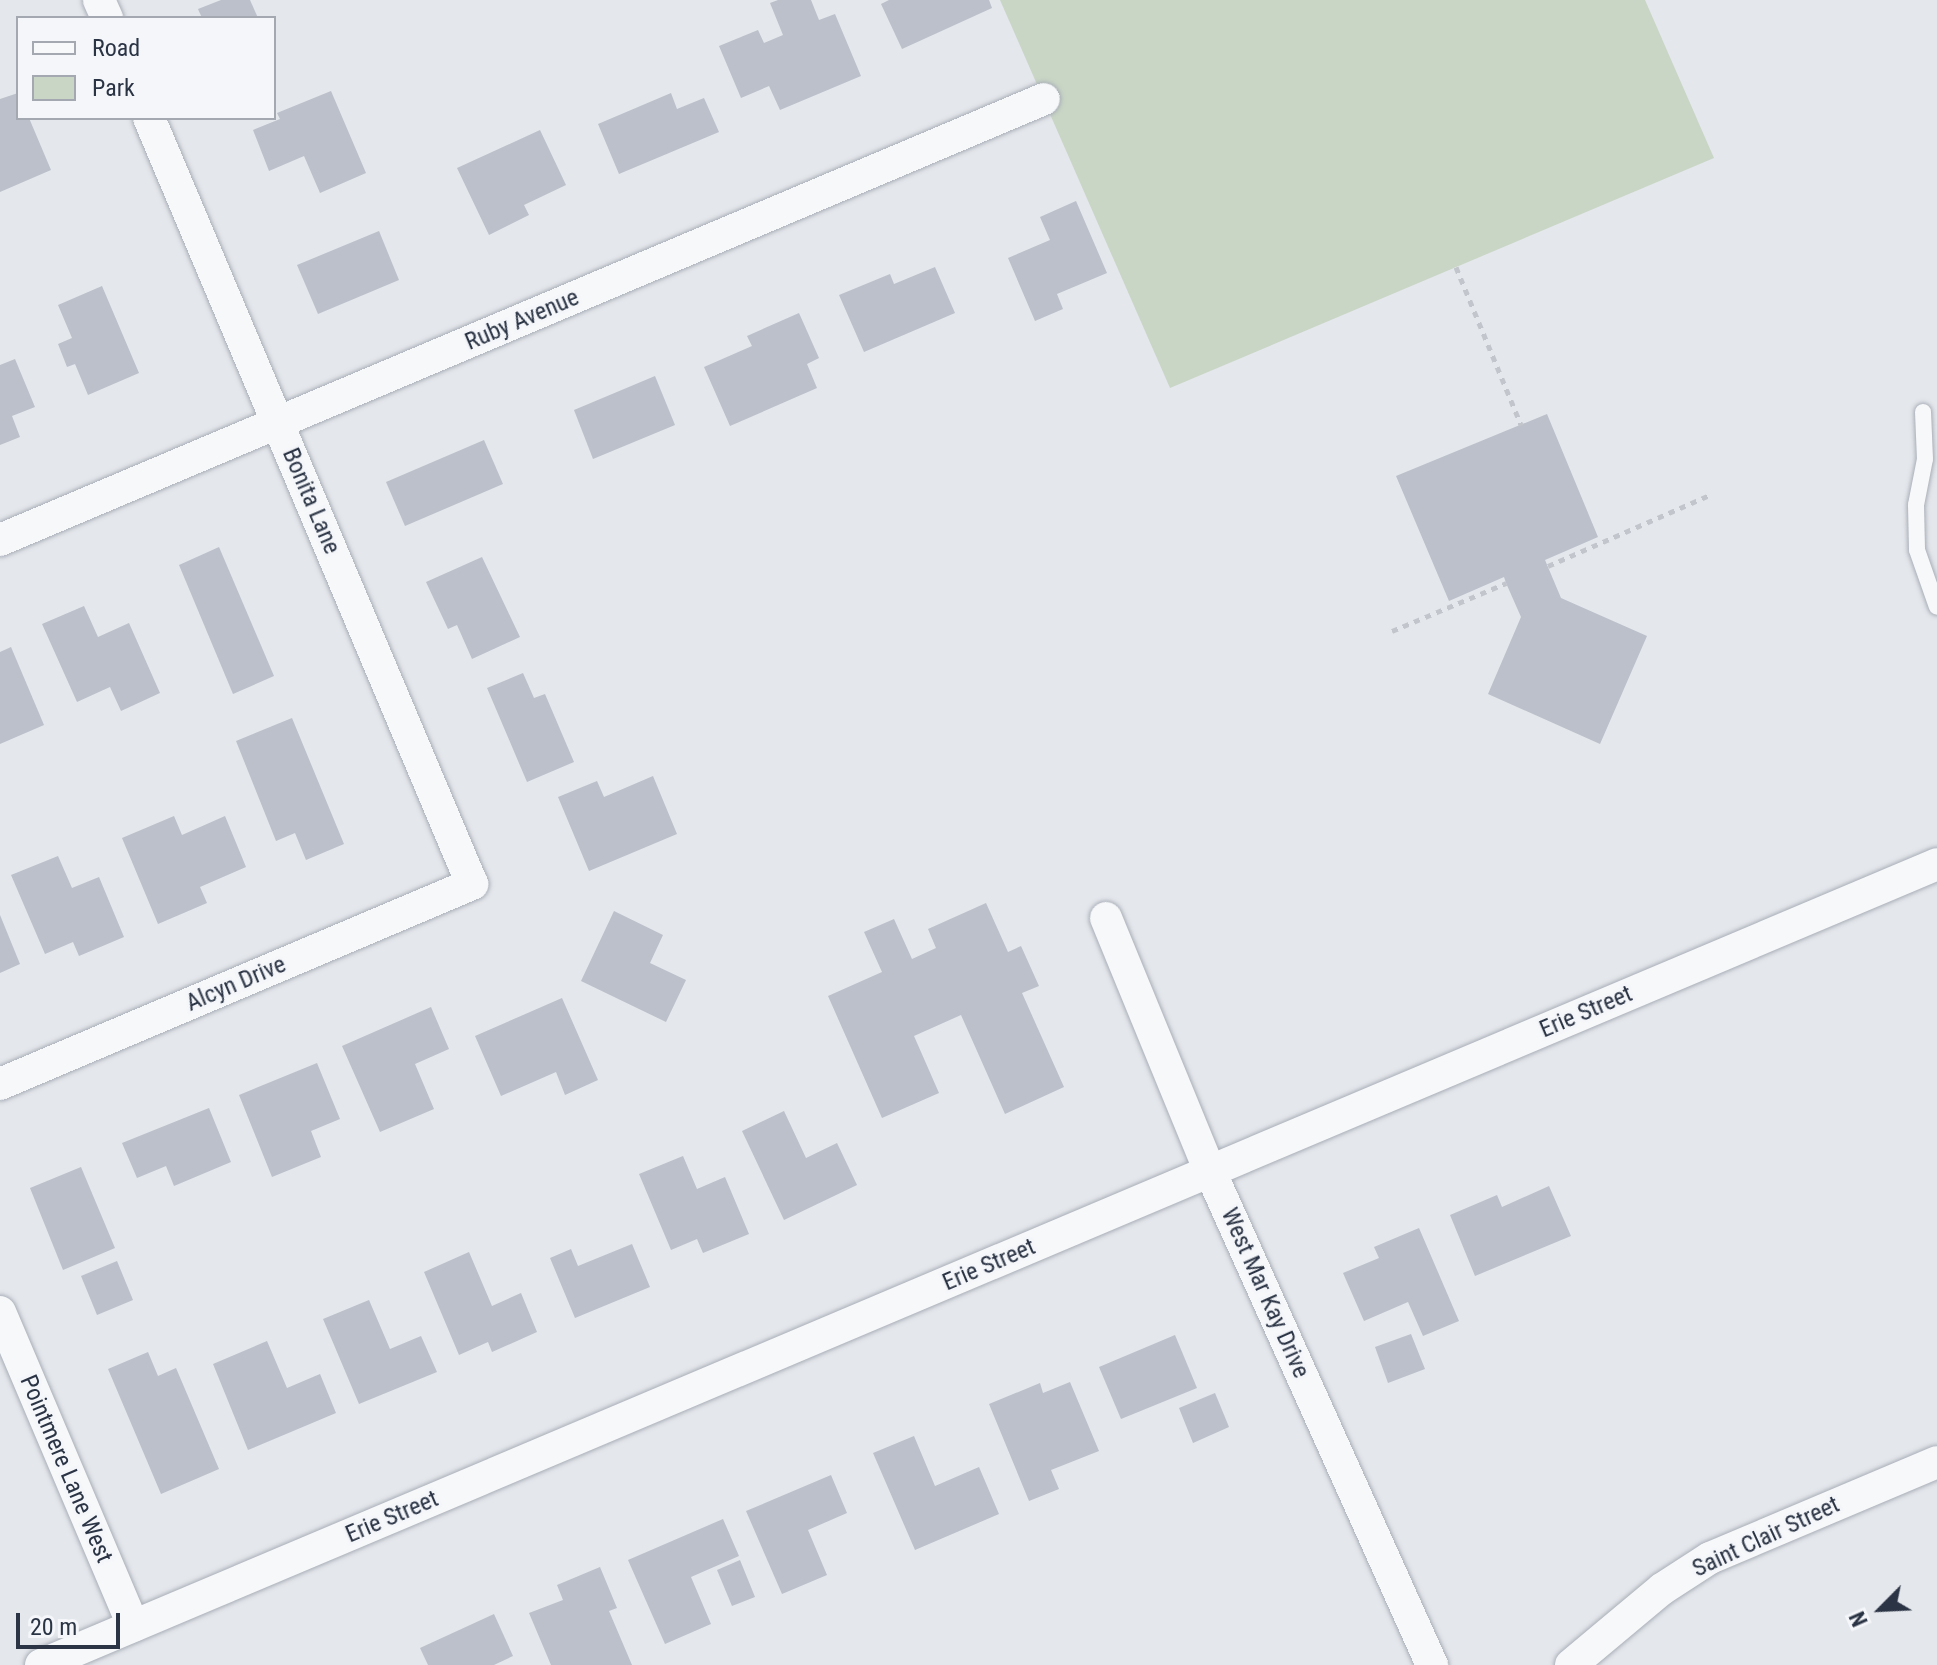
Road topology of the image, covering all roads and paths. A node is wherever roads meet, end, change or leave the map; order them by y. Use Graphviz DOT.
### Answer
graph roads {
  1 [pos="1044,99"];
  2 [pos="150,120"];
  3 [pos="1456,267"];
  4 [pos="1923,412"];
  5 [pos="278,423"];
  6 [pos="1521,425"];
  7 [pos="1712,494"];
  8 [pos="0,540"];
  9 [pos="1548,566"];
  10 [pos="1506,583"];
  11 [pos="1937,607"];
  12 [pos="1392,631"];
  13 [pos="1937,864"];
  14 [pos="472,884"];
  15 [pos="1106,918"];
  16 [pos="0,1084"];
  17 [pos="1210,1171"];
  18 [pos="0,1312"];
  19 [pos="1937,1462"];
  20 [pos="133,1626"];
  21 [pos="41,1665"];
  22 [pos="1432,1665"];
  23 [pos="1571,1665"];
  1 -- 5 [label="street, Ruby Avenue"];
  2 -- 5 [label="street, Bonita Lane"];
  3 -- 6 [label="path"];
  4 -- 11 [label="lane"];
  5 -- 8 [label="street, Ruby Avenue"];
  5 -- 14 [label="street, Bonita Lane"];
  7 -- 9 [label="path"];
  10 -- 12 [label="path"];
  13 -- 17 [label="street, Erie Street"];
  14 -- 16 [label="street, Alcyn Drive"];
  15 -- 17 [label="street, West Mar Kay Drive"];
  17 -- 20 [label="street, Erie Street"];
  17 -- 22 [label="street, West Mar Kay Drive"];
  18 -- 20 [label="street, Pointmere Lane West"];
  19 -- 23 [label="street, Saint Clair Street"];
  20 -- 21 [label="street, Erie Street"];
}
